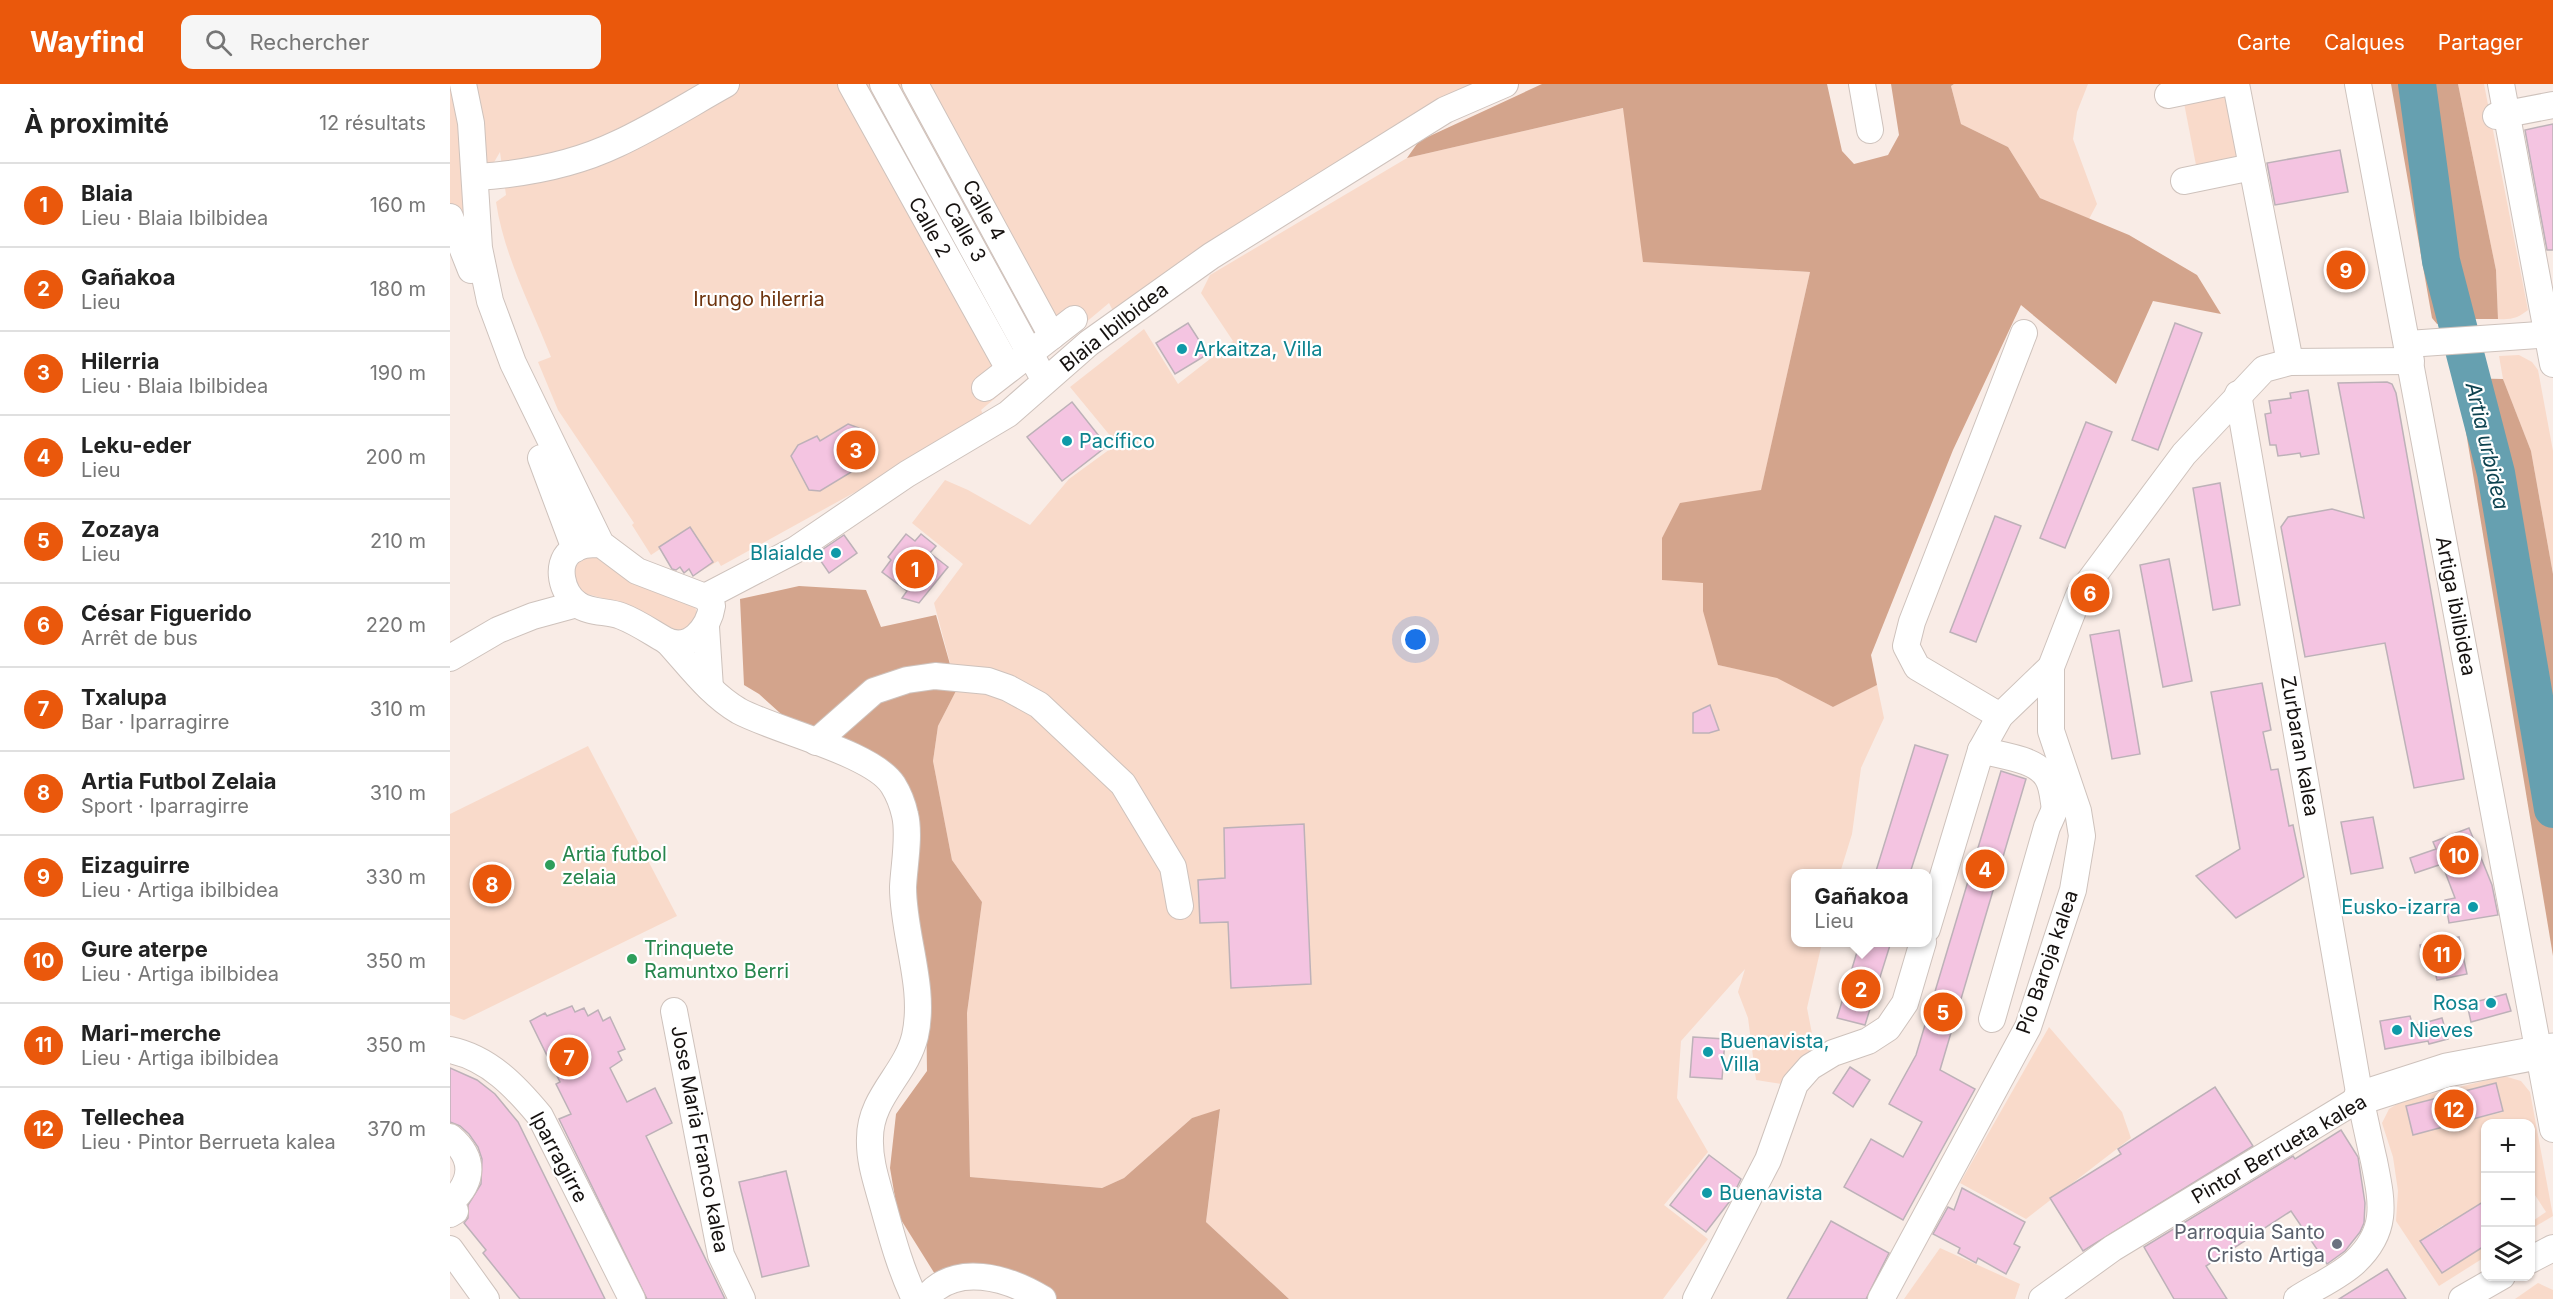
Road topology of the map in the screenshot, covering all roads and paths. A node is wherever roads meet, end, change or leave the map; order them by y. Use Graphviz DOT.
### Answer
graph roads {
  1 [pos="463,84"];
  2 [pos="726,84"];
  3 [pos="851,84"];
  4 [pos="883,84"];
  5 [pos="915,84"];
  6 [pos="1505,84"];
  7 [pos="1862,84"];
  8 [pos="2221,84"];
  9 [pos="2236,84"];
  10 [pos="2358,84"];
  11 [pos="2501,84"];
  12 [pos="2168,95"];
  13 [pos="2553,105"];
  14 [pos="2501,115"];
  15 [pos="1870,130"];
  16 [pos="2252,167"];
  17 [pos="476,177"];
  18 [pos="2184,181"];
  19 [pos="450,217"];
  20 [pos="471,270"];
  21 [pos="1074,319"];
  22 [pos="2024,333"];
  23 [pos="2550,334"];
  24 [pos="1052,336"];
  25 [pos="1031,352"];
  26 [pos="2409,352"];
  27 [pos="2290,362"];
  28 [pos="513,363"];
  29 [pos="2553,364"];
  30 [pos="1009,369"];
  31 [pos="1046,381"];
  32 [pos="985,388"];
  33 [pos="2238,394"];
  34 [pos="843,499"];
  35 [pos="601,544"];
  36 [pos="575,549"];
  37 [pos="732,583"];
  38 [pos="562,584"];
  39 [pos="577,604"];
  40 [pos="708,610"];
  41 [pos="532,615"];
  42 [pos="668,642"];
  43 [pos="450,658"];
  44 [pos="2051,667"];
  45 [pos="710,688"];
  46 [pos="2000,716"];
  47 [pos="816,742"];
  48 [pos="1981,750"];
  49 [pos="2067,810"];
  50 [pos="1180,906"];
  51 [pos="1932,912"];
  52 [pos="1922,947"];
  53 [pos="674,1011"];
  54 [pos="1992,1019"];
  55 [pos="450,1050"];
  56 [pos="2546,1052"];
  57 [pos="2361,1098"];
  58 [pos="2553,1129"];
  59 [pos="450,1137"];
  60 [pos="450,1214"];
  61 [pos="2553,1248"];
  62 [pos="450,1249"];
  63 [pos="2535,1257"];
  64 [pos="2493,1281"];
  65 [pos="486,1299"];
  66 [pos="632,1299"];
  67 [pos="742,1299"];
  68 [pos="915,1299"];
  69 [pos="926,1299"];
  70 [pos="1043,1299"];
  71 [pos="1696,1299"];
  72 [pos="1881,1299"];
  73 [pos="2042,1299"];
  74 [pos="2297,1299"];
  75 [pos="2462,1299"];
  1 -- 17 [label="street"];
  2 -- 17 [label="street"];
  3 -- 30 [label="street, Calle 2"];
  4 -- 25 [label="street, Calle 3"];
  5 -- 24 [label="street, Calle 4"];
  6 -- 31 [label="street, Blaia Ibilbidea"];
  7 -- 15 [label="street"];
  8 -- 12 [label="street"];
  9 -- 16 [label="street"];
  10 -- 26 [label="street, Artiga ibilbidea"];
  11 -- 14 [label="street"];
  13 -- 14 [label="street"];
  14 -- 23 [label="street"];
  16 -- 18 [label="street"];
  16 -- 27 [label="street"];
  17 -- 28 [label="street"];
  19 -- 20 [label="street"];
  21 -- 24 [label="street"];
  22 -- 46 [label="street"];
  23 -- 26 [label="street"];
  23 -- 29 [label="street"];
  24 -- 25 [label="street"];
  25 -- 30 [label="street"];
  25 -- 31 [label="street, Calle 3"];
  26 -- 27 [label="street"];
  26 -- 56 [label="street, Artiga ibilbidea"];
  27 -- 33 [label="street"];
  28 -- 35 [label="street"];
  28 -- 36 [label="street"];
  30 -- 32 [label="street"];
  31 -- 37 [label="street, Blaia Ibilbidea"];
  33 -- 44 [label="street"];
  33 -- 57 [label="street, Zurbaran kalea"];
  34 -- 37 [label="street"];
  35 -- 36 [label="street"];
  35 -- 40 [label="street"];
  36 -- 38 [label="street"];
  37 -- 40 [label="street, Blaia Ibilbidea"];
  38 -- 39 [label="street"];
  38 -- 41 [label="street"];
  39 -- 41 [label="street"];
  39 -- 42 [label="street"];
  40 -- 42 [label="street, Blaia Ibilbidea"];
  40 -- 45 [label="street"];
  41 -- 43 [label="street"];
  42 -- 45 [label="street"];
  44 -- 46 [label="street"];
  44 -- 49 [label="street, Pío Baroja kalea"];
  45 -- 47 [label="street"];
  46 -- 48 [label="street"];
  47 -- 50 [label="street"];
  47 -- 68 [label="street"];
  48 -- 49 [label="street, Pío Baroja kalea"];
  48 -- 51 [label="street"];
  49 -- 54 [label="street"];
  49 -- 72 [label="street, Pío Baroja kalea"];
  52 -- 71 [label="street"];
  53 -- 67 [label="street, Jose Maria Franco kalea"];
  55 -- 66 [label="street, Iparragirre"];
  56 -- 57 [label="main road, Pintor Berrueta kalea"];
  56 -- 58 [label="street, Artiga ibilbidea"];
  57 -- 73 [label="street, Pintor Berrueta kalea"];
  57 -- 74 [label="street, Zurbaran kalea"];
  59 -- 60 [label="street"];
  61 -- 63 [label="street"];
  62 -- 65 [label="street"];
  64 -- 75 [label="street"];
  69 -- 70 [label="street"];
}
